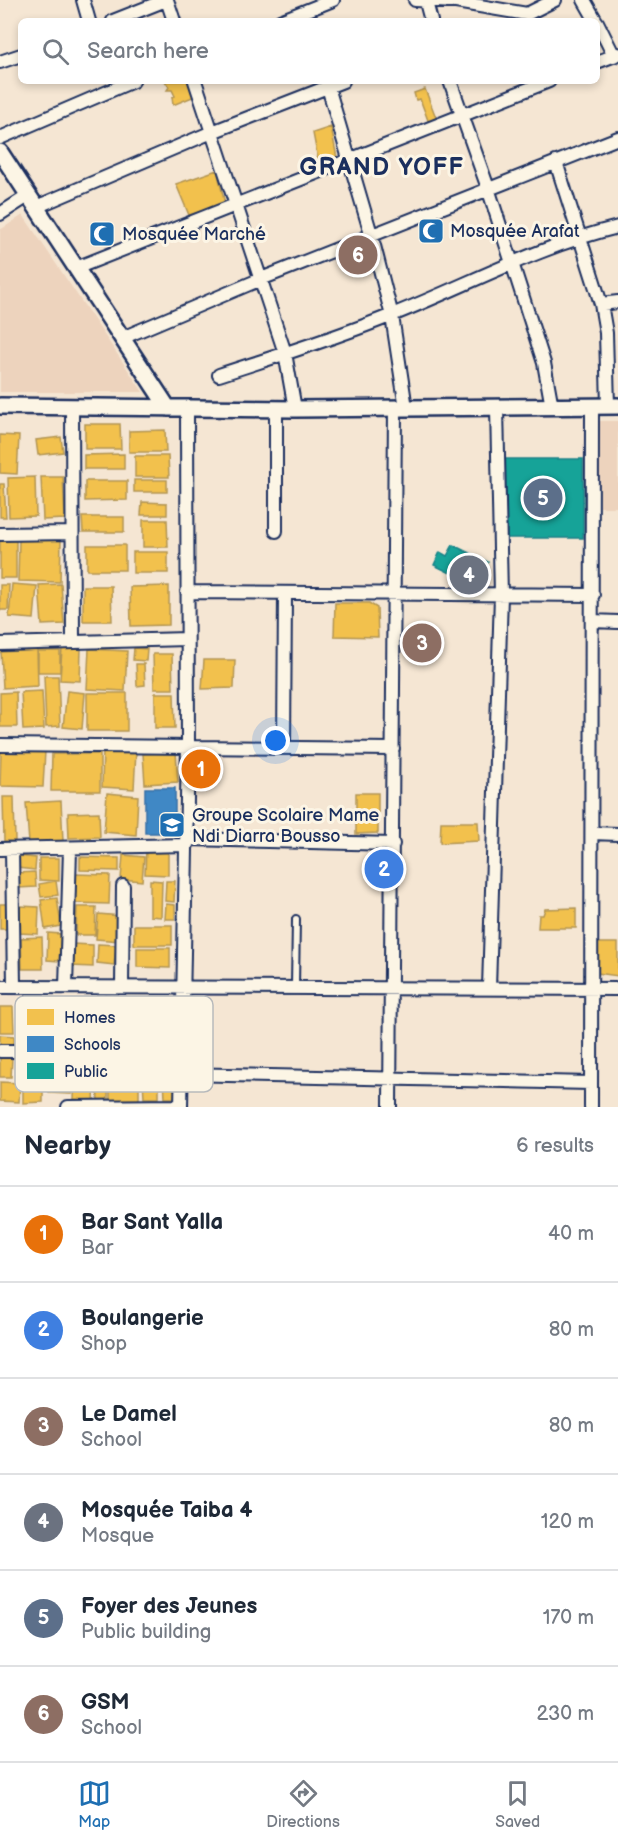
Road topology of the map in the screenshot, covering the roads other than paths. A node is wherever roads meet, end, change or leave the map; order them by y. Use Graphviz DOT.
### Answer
graph roads {
  1 [pos="83,0"];
  2 [pos="166,0"];
  3 [pos="333,0"];
  4 [pos="555,0"];
  5 [pos="584,0"];
  6 [pos="421,1"];
  7 [pos="456,1"];
  8 [pos="88,18"];
  9 [pos="121,18"];
  10 [pos="173,18"];
  11 [pos="288,18"];
  12 [pos="430,18"];
  13 [pos="522,18"];
  14 [pos="595,18"];
  15 [pos="600,27"];
  16 [pos="616,55"];
  17 [pos="18,56"];
  18 [pos="600,61"];
  19 [pos="0,62"];
  20 [pos="127,84"];
  21 [pos="196,84"];
  22 [pos="336,84"];
  23 [pos="451,84"];
  24 [pos="541,84"];
  25 [pos="328,87"];
  26 [pos="462,115"];
  27 [pos="212,132"];
  28 [pos="0,138"];
  29 [pos="618,138"];
  30 [pos="0,152"];
  31 [pos="349,160"];
  32 [pos="556,162"];
  33 [pos="488,188"];
  34 [pos="32,201"];
  35 [pos="237,206"];
  36 [pos="0,214"];
  37 [pos="618,227"];
  38 [pos="371,234"];
  39 [pos="581,236"];
  40 [pos="511,262"];
  41 [pos="76,268"];
  42 [pos="261,279"];
  43 [pos="618,302"];
  44 [pos="601,304"];
  45 [pos="392,316"];
  46 [pos="122,338"];
  47 [pos="285,353"];
  48 [pos="219,375"];
  49 [pos="0,406"];
  50 [pos="592,406"];
  51 [pos="613,406"];
  52 [pos="72,407"];
  53 [pos="552,407"];
  54 [pos="168,408"];
  55 [pos="187,408"];
  56 [pos="401,408"];
  57 [pos="497,408"];
  58 [pos="276,409"];
  59 [pos="295,409"];
  60 [pos="276,531"];
  61 [pos="72,533"];
  62 [pos="0,534"];
  63 [pos="188,592"];
  64 [pos="285,593"];
  65 [pos="395,594"];
  66 [pos="501,595"];
  67 [pos="593,595"];
  68 [pos="592,621"];
  69 [pos="618,622"];
  70 [pos="187,639"];
  71 [pos="73,642"];
  72 [pos="0,644"];
  73 [pos="0,745"];
  74 [pos="188,747"];
  75 [pos="284,748"];
  76 [pos="393,749"];
  77 [pos="592,833"];
  78 [pos="618,834"];
  79 [pos="187,842"];
  80 [pos="393,844"];
  81 [pos="6,849"];
  82 [pos="70,849"];
  83 [pos="123,886"];
  84 [pos="296,920"];
  85 [pos="14,986"];
  86 [pos="0,987"];
  87 [pos="66,987"];
  88 [pos="122,987"];
  89 [pos="184,987"];
  90 [pos="295,987"];
  91 [pos="392,988"];
  92 [pos="489,988"];
  93 [pos="591,989"];
  94 [pos="618,989"];
  95 [pos="184,996"];
  96 [pos="213,1075"];
  97 [pos="392,1078"];
  98 [pos="591,1083"];
  99 [pos="181,1092"];
  100 [pos="68,1107"];
  101 [pos="89,1107"];
  102 [pos="181,1107"];
  103 [pos="390,1107"];
  104 [pos="591,1107"];
  1 -- 8 [label="street"];
  2 -- 9 [label="street"];
  2 -- 10 [label="street"];
  3 -- 11 [label="street"];
  4 -- 13 [label="street"];
  5 -- 14 [label="street"];
  6 -- 7 [label="street"];
  6 -- 12 [label="street"];
  7 -- 13 [label="street"];
  15 -- 16 [label="street"];
  16 -- 18 [label="street"];
  17 -- 19 [label="street"];
  20 -- 28 [label="street"];
  21 -- 27 [label="street"];
  22 -- 25 [label="street"];
  23 -- 26 [label="street"];
  24 -- 26 [label="street"];
  25 -- 27 [label="street"];
  25 -- 31 [label="street"];
  26 -- 31 [label="street"];
  26 -- 33 [label="street"];
  27 -- 34 [label="street"];
  27 -- 35 [label="street"];
  29 -- 32 [label="street"];
  30 -- 34 [label="street"];
  31 -- 35 [label="street"];
  31 -- 38 [label="street"];
  32 -- 33 [label="street"];
  32 -- 39 [label="street"];
  33 -- 38 [label="street"];
  33 -- 40 [label="street"];
  34 -- 36 [label="street"];
  34 -- 41 [label="street"];
  35 -- 41 [label="street"];
  35 -- 42 [label="street"];
  37 -- 39 [label="street"];
  38 -- 42 [label="street"];
  38 -- 45 [label="street"];
  39 -- 40 [label="street"];
  39 -- 44 [label="street"];
  40 -- 45 [label="street"];
  40 -- 53 [label="street"];
  41 -- 46 [label="street"];
  42 -- 46 [label="street"];
  42 -- 47 [label="street"];
  43 -- 44 [label="street"];
  44 -- 51 [label="street"];
  45 -- 47 [label="street"];
  45 -- 56 [label="street"];
  46 -- 54 [label="street"];
  47 -- 48 [label="street"];
  47 -- 59 [label="street"];
  49 -- 52 [label="street"];
  50 -- 51 [label="street"];
  50 -- 53 [label="street"];
  50 -- 67 [label="street"];
  52 -- 54 [label="street"];
  52 -- 61 [label="street"];
  53 -- 57 [label="street"];
  54 -- 55 [label="street"];
  55 -- 58 [label="street"];
  55 -- 63 [label="street"];
  56 -- 57 [label="street"];
  56 -- 59 [label="street"];
  56 -- 65 [label="street"];
  57 -- 66 [label="street"];
  58 -- 59 [label="street"];
  58 -- 60 [label="street"];
  61 -- 62 [label="street"];
  61 -- 71 [label="street"];
  63 -- 64 [label="street"];
  63 -- 70 [label="street"];
  64 -- 65 [label="street"];
  64 -- 75 [label="street"];
  65 -- 66 [label="street"];
  65 -- 76 [label="street"];
  66 -- 67 [label="street"];
  66 -- 92 [label="street"];
  67 -- 68 [label="street"];
  68 -- 69 [label="street"];
  68 -- 77 [label="street"];
  70 -- 71 [label="street"];
  70 -- 74 [label="street"];
  71 -- 72 [label="street"];
  73 -- 74 [label="street"];
  74 -- 75 [label="street"];
  74 -- 79 [label="street"];
  75 -- 76 [label="street"];
  76 -- 80 [label="street"];
  77 -- 78 [label="street"];
  77 -- 93 [label="street"];
  79 -- 80 [label="street"];
  79 -- 82 [label="street"];
  79 -- 89 [label="street"];
  80 -- 91 [label="street"];
  81 -- 82 [label="street"];
  81 -- 85 [label="street"];
  82 -- 87 [label="street"];
  83 -- 88 [label="street"];
  84 -- 90 [label="lane"];
  85 -- 86 [label="street"];
  85 -- 87 [label="street"];
  87 -- 88 [label="street"];
  88 -- 89 [label="street"];
  89 -- 90 [label="street"];
  89 -- 95 [label="street"];
  90 -- 91 [label="street"];
  91 -- 92 [label="street"];
  91 -- 97 [label="street"];
  92 -- 93 [label="street"];
  93 -- 94 [label="street"];
  93 -- 98 [label="street"];
  96 -- 97 [label="street"];
  97 -- 98 [label="street"];
  97 -- 103 [label="street"];
  98 -- 104 [label="street"];
  99 -- 102 [label="street"];
  100 -- 101 [label="street"];
  101 -- 102 [label="street"];
}
